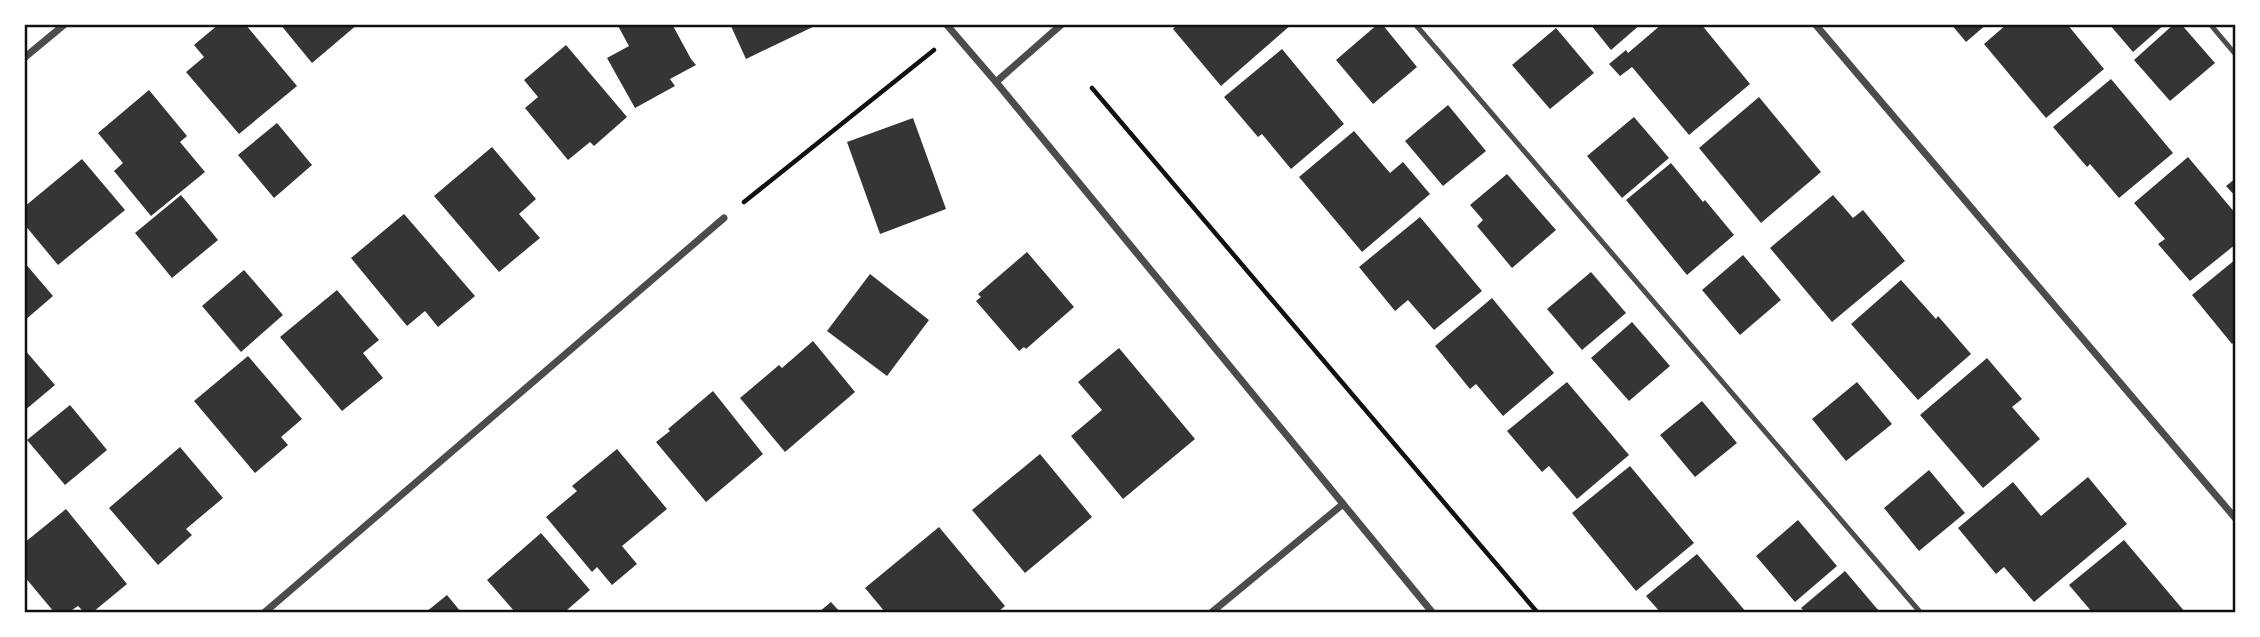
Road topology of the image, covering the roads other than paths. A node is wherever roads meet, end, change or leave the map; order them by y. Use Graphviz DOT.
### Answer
graph roads {
  1 [pos="65,24"];
  2 [pos="946,24"];
  3 [pos="1062,24"];
  4 [pos="1415,24"];
  5 [pos="1815,24"];
  6 [pos="2210,24"];
  7 [pos="2235,55"];
  8 [pos="24,58"];
  9 [pos="996,82"];
  10 [pos="724,218"];
  11 [pos="1343,505"];
  12 [pos="2235,519"];
  13 [pos="265,612"];
  14 [pos="1212,612"];
  15 [pos="1432,612"];
  16 [pos="1920,612"];
  1 -- 8 [label="street"];
  2 -- 9 [label="street"];
  3 -- 9 [label="street"];
  4 -- 16 [label="lane"];
  5 -- 12 [label="street"];
  6 -- 7 [label="lane"];
  9 -- 11 [label="street"];
  10 -- 13 [label="street"];
  11 -- 14 [label="street"];
  11 -- 15 [label="street"];
}
